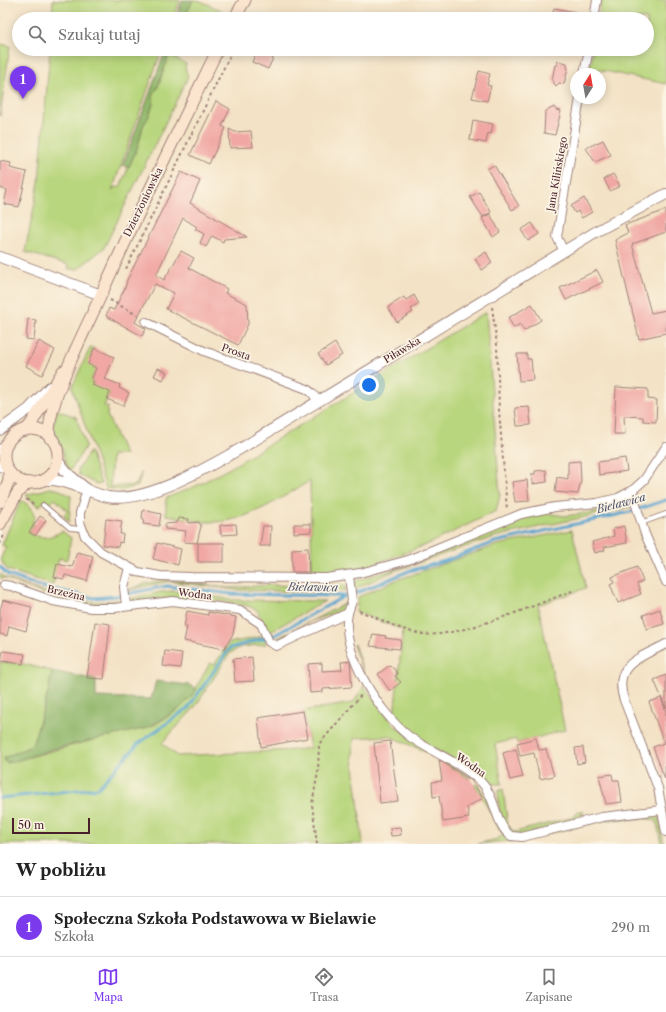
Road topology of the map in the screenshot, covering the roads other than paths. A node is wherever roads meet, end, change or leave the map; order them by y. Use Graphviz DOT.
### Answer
graph roads {
  1 [pos="245,0"];
  2 [pos="597,0"];
  3 [pos="238,12"];
  4 [pos="595,12"];
  5 [pos="215,56"];
  6 [pos="588,56"];
  7 [pos="585,68"];
  8 [pos="579,104"];
  9 [pos="666,194"];
  10 [pos="564,252"];
  11 [pos="0,257"];
  12 [pos="108,297"];
  13 [pos="146,322"];
  14 [pos="72,357"];
  15 [pos="54,383"];
  16 [pos="318,402"];
  17 [pos="0,430"];
  18 [pos="26,430"];
  19 [pos="50,438"];
  20 [pos="666,448"];
  21 [pos="3,449"];
  22 [pos="57,460"];
  23 [pos="5,469"];
  24 [pos="43,480"];
  25 [pos="28,483"];
  26 [pos="87,490"];
  27 [pos="630,492"];
  28 [pos="0,502"];
  29 [pos="43,505"];
  30 [pos="666,514"];
  31 [pos="640,520"];
  32 [pos="0,524"];
  33 [pos="81,529"];
  34 [pos="129,568"];
  35 [pos="349,576"];
  36 [pos="666,582"];
  37 [pos="4,585"];
  38 [pos="125,599"];
  39 [pos="350,607"];
  40 [pos="666,644"];
  41 [pos="662,810"];
  42 [pos="666,832"];
  1 -- 3 [label="main road"];
  2 -- 4 [label="street"];
  5 -- 12 [label="main road, Dzierżoniowska"];
  6 -- 7 [label="street"];
  8 -- 10 [label="street, Jana Kilińskiego"];
  9 -- 10 [label="street, Piławska"];
  10 -- 16 [label="street, Piławska"];
  11 -- 12 [label="street"];
  12 -- 14 [label="main road, Dzierżoniowska"];
  13 -- 16 [label="street, Prosta"];
  14 -- 15 [label="main road, Dzierżoniowska"];
  14 -- 19 [label="main road, Dzierżoniowska"];
  15 -- 17 [label="street"];
  15 -- 18 [label="main road, Dzierżoniowska"];
  16 -- 26 [label="street, Piławska"];
  18 -- 19 [label="main road"];
  18 -- 21 [label="main road"];
  19 -- 22 [label="main road"];
  20 -- 27 [label="street"];
  21 -- 23 [label="main road"];
  22 -- 24 [label="main road"];
  22 -- 26 [label="street, Piławska"];
  23 -- 25 [label="main road"];
  23 -- 28 [label="main road"];
  24 -- 25 [label="main road"];
  24 -- 26 [label="street, Piławska"];
  25 -- 32 [label="main road"];
  26 -- 33 [label="street"];
  27 -- 31 [label="street"];
  27 -- 35 [label="street, Wodna"];
  29 -- 33 [label="lane"];
  30 -- 31 [label="lane"];
  31 -- 36 [label="street"];
  33 -- 34 [label="street, Wodna"];
  34 -- 35 [label="street, Wodna"];
  34 -- 38 [label="street"];
  35 -- 39 [label="street, Wodna"];
  37 -- 38 [label="street, Brzeżna"];
  38 -- 39 [label="street, Wodna"];
  39 -- 41 [label="street, Wodna"];
  40 -- 41 [label="street"];
  41 -- 42 [label="street"];
}
